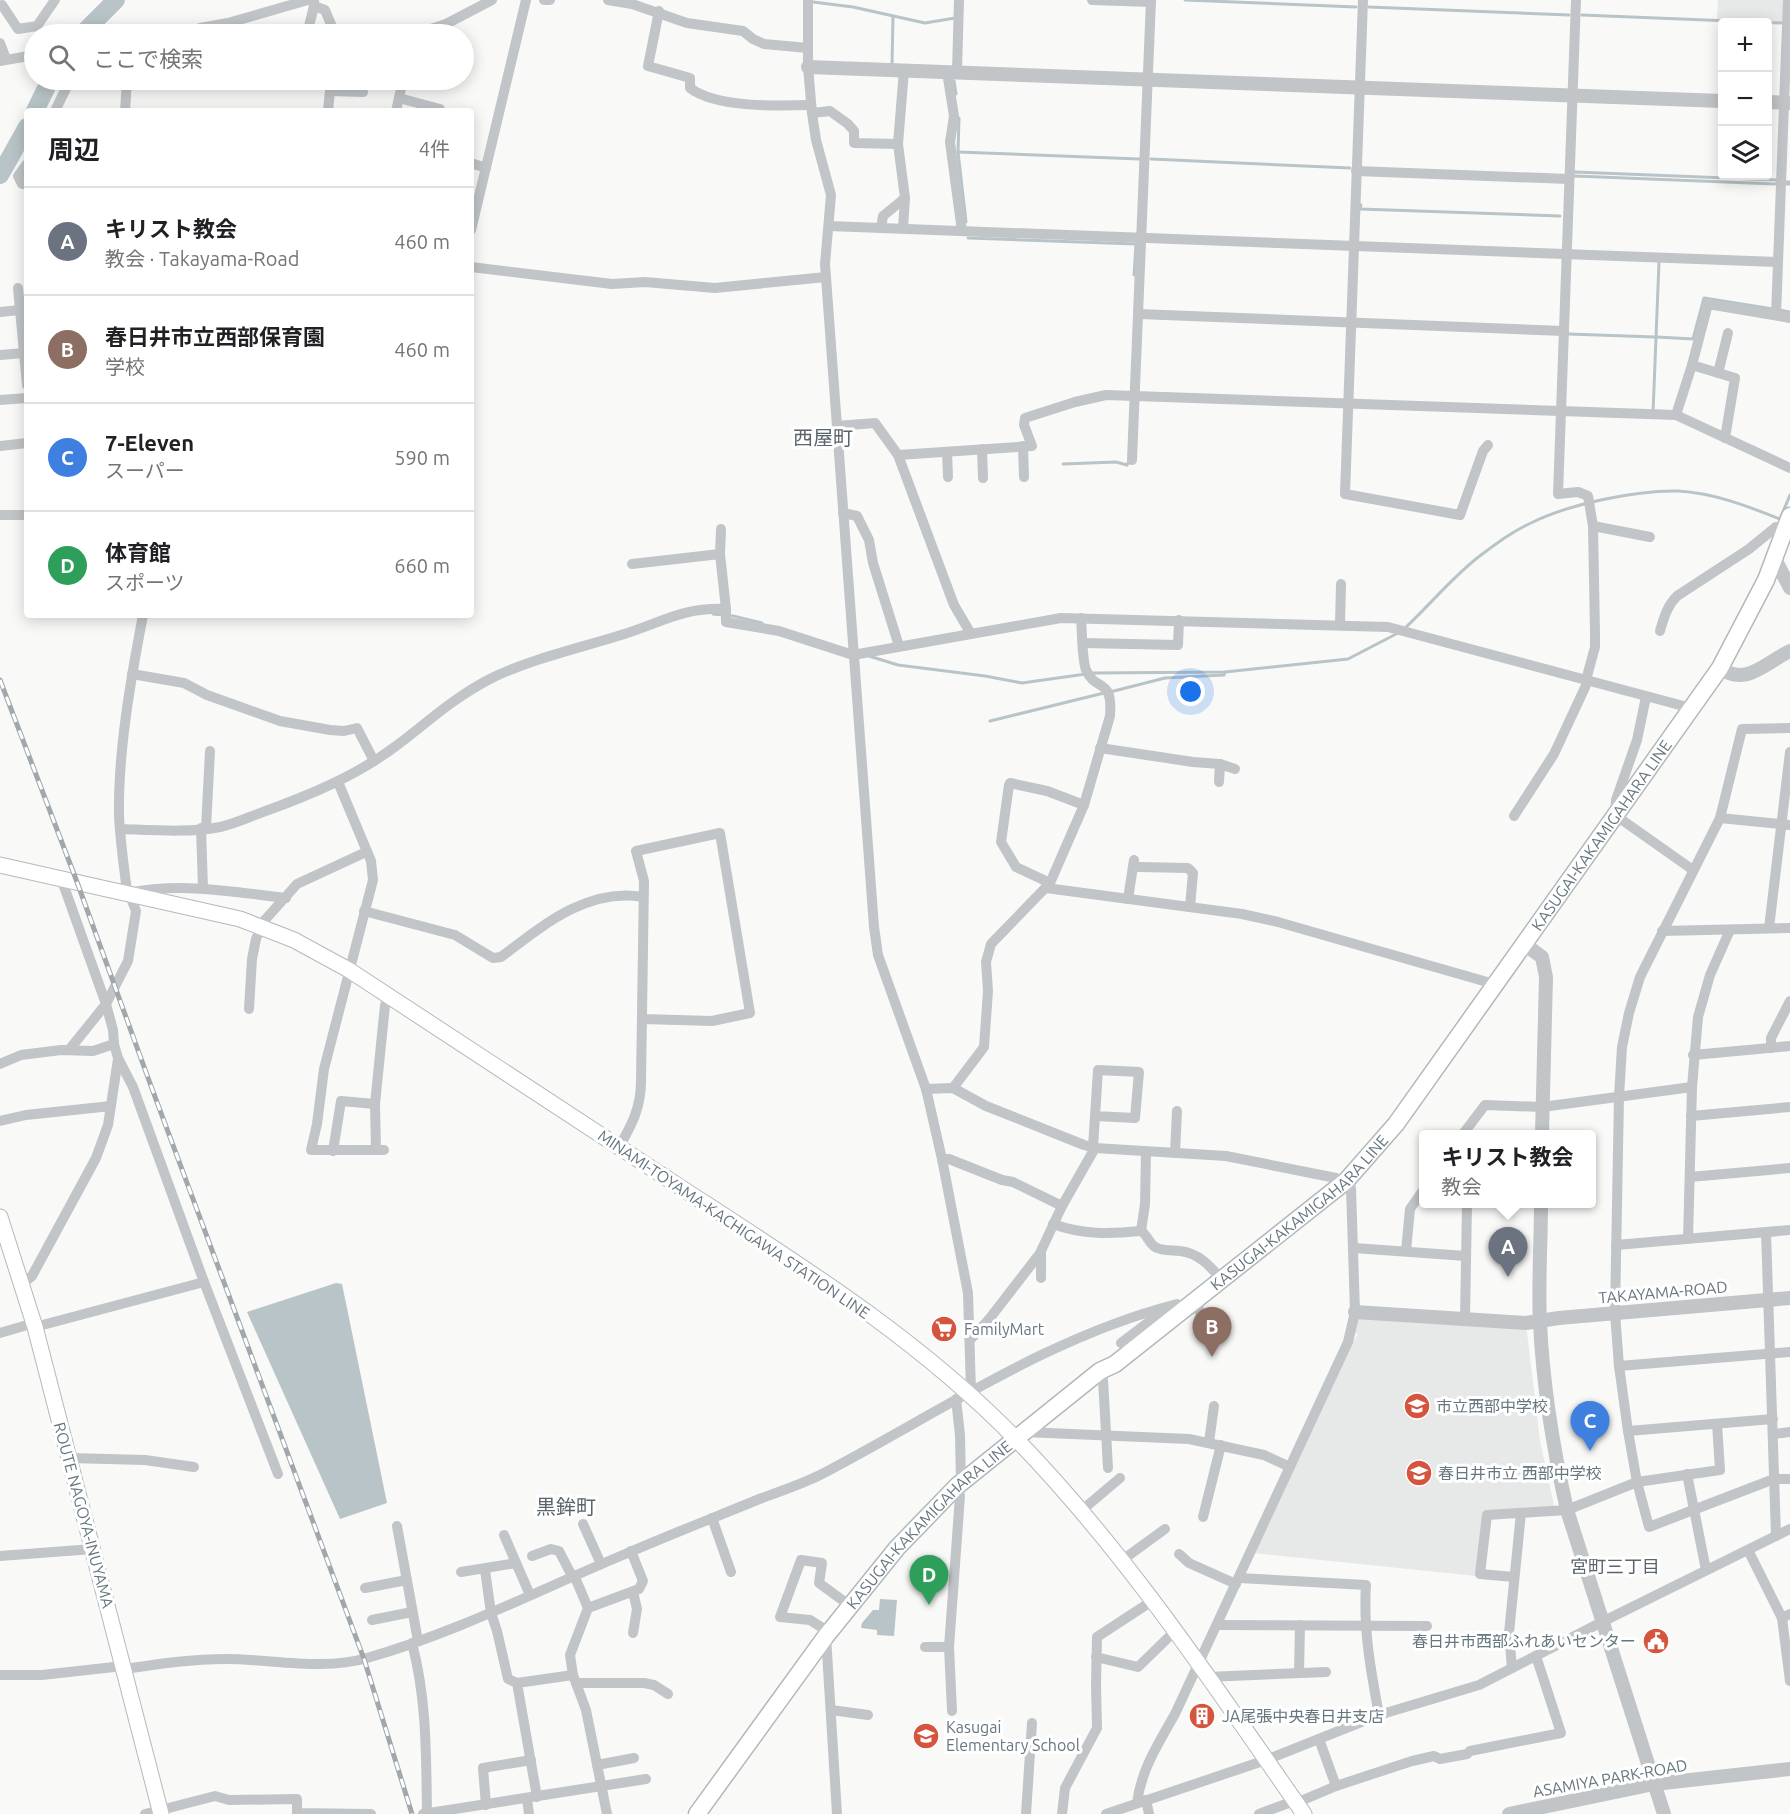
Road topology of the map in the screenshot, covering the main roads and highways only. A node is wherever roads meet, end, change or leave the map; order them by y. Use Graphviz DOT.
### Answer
graph roads {
  1 [pos="1787,522"];
  2 [pos="0,865"];
  3 [pos="0,1217"];
  4 [pos="1020,1436"];
  5 [pos="1298,1806"];
  6 [pos="155,1813"];
  7 [pos="697,1814"];
  1 -- 4 [label="main road, KASUGAI-KAKAMIGAHARA LINE"];
  2 -- 4 [label="main road, MINAMI-TOYAMA-KACHIGAWA STATION LINE"];
  3 -- 6 [label="main road, ROUTE NAGOYA-INUYAMA"];
  4 -- 5 [label="main road, MINAMI-TOYAMA-KACHIGAWA STATION LINE"];
  4 -- 7 [label="main road, KASUGAI-KAKAMIGAHARA LINE"];
}
